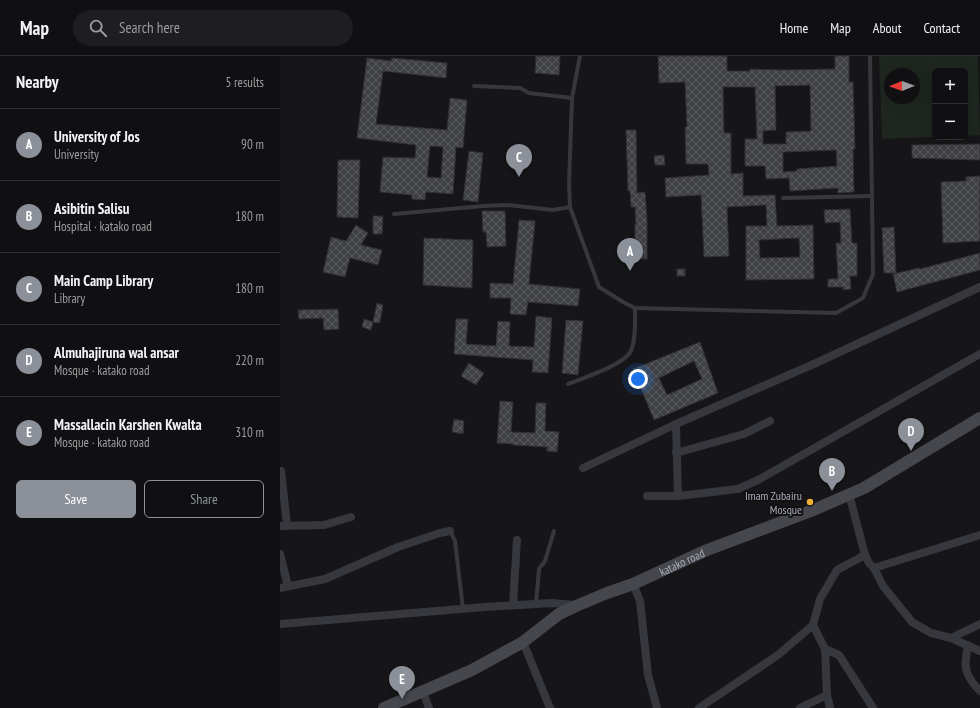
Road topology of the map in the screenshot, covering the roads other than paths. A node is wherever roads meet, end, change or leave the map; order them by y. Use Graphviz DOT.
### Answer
graph roads {
  1 [pos="580,56"];
  2 [pos="870,56"];
  3 [pos="474,86"];
  4 [pos="572,98"];
  5 [pos="872,196"];
  6 [pos="783,198"];
  7 [pos="570,207"];
  8 [pos="394,214"];
  9 [pos="980,287"];
  10 [pos="635,308"];
  11 [pos="980,354"];
  12 [pos="568,384"];
  13 [pos="980,418"];
  14 [pos="770,421"];
  15 [pos="676,424"];
  16 [pos="676,453"];
  17 [pos="583,468"];
  18 [pos="281,471"];
  19 [pos="849,494"];
  20 [pos="647,496"];
  21 [pos="678,496"];
  22 [pos="351,517"];
  23 [pos="283,526"];
  24 [pos="450,531"];
  25 [pos="554,531"];
  26 [pos="980,535"];
  27 [pos="516,540"];
  28 [pos="280,554"];
  29 [pos="865,555"];
  30 [pos="874,568"];
  31 [pos="633,584"];
  32 [pos="284,587"];
  33 [pos="536,604"];
  34 [pos="513,606"];
  35 [pos="576,606"];
  36 [pos="464,609"];
  37 [pos="280,624"];
  38 [pos="980,624"];
  39 [pos="813,625"];
  40 [pos="951,638"];
  41 [pos="523,642"];
  42 [pos="968,646"];
  43 [pos="825,649"];
  44 [pos="980,651"];
  45 [pos="980,691"];
  46 [pos="423,692"];
  47 [pos="827,695"];
  48 [pos="385,708"];
  49 [pos="429,708"];
  50 [pos="550,708"];
  51 [pos="657,708"];
  52 [pos="699,708"];
  53 [pos="800,708"];
  54 [pos="830,708"];
  55 [pos="874,708"];
  1 -- 4 [label="lane"];
  2 -- 5 [label="lane"];
  3 -- 4 [label="lane"];
  4 -- 7 [label="lane"];
  5 -- 6 [label="lane"];
  5 -- 10 [label="lane"];
  7 -- 8 [label="lane"];
  7 -- 10 [label="lane"];
  9 -- 15 [label="street"];
  10 -- 12 [label="lane"];
  11 -- 21 [label="street"];
  13 -- 19 [label="street, katako road"];
  14 -- 16 [label="street"];
  15 -- 16 [label="street"];
  15 -- 17 [label="street"];
  16 -- 21 [label="street"];
  18 -- 23 [label="street"];
  19 -- 29 [label="street"];
  19 -- 31 [label="street, katako road"];
  20 -- 21 [label="street"];
  22 -- 23 [label="street"];
  24 -- 32 [label="street"];
  24 -- 36 [label="lane"];
  25 -- 33 [label="lane"];
  26 -- 30 [label="street"];
  27 -- 34 [label="street"];
  28 -- 32 [label="street"];
  29 -- 30 [label="street"];
  29 -- 39 [label="street"];
  30 -- 40 [label="street"];
  31 -- 35 [label="street, katako road"];
  31 -- 51 [label="street"];
  33 -- 34 [label="street"];
  33 -- 35 [label="street"];
  34 -- 36 [label="street"];
  35 -- 41 [label="street, katako road"];
  36 -- 37 [label="street"];
  38 -- 40 [label="street"];
  39 -- 43 [label="street"];
  39 -- 52 [label="street"];
  40 -- 42 [label="street"];
  41 -- 46 [label="street, katako road"];
  41 -- 50 [label="street"];
  42 -- 44 [label="street"];
  42 -- 45 [label="street"];
  43 -- 47 [label="street"];
  43 -- 55 [label="street"];
  46 -- 48 [label="street, katako road"];
  46 -- 49 [label="street"];
  47 -- 53 [label="street"];
  47 -- 54 [label="street"];
}
